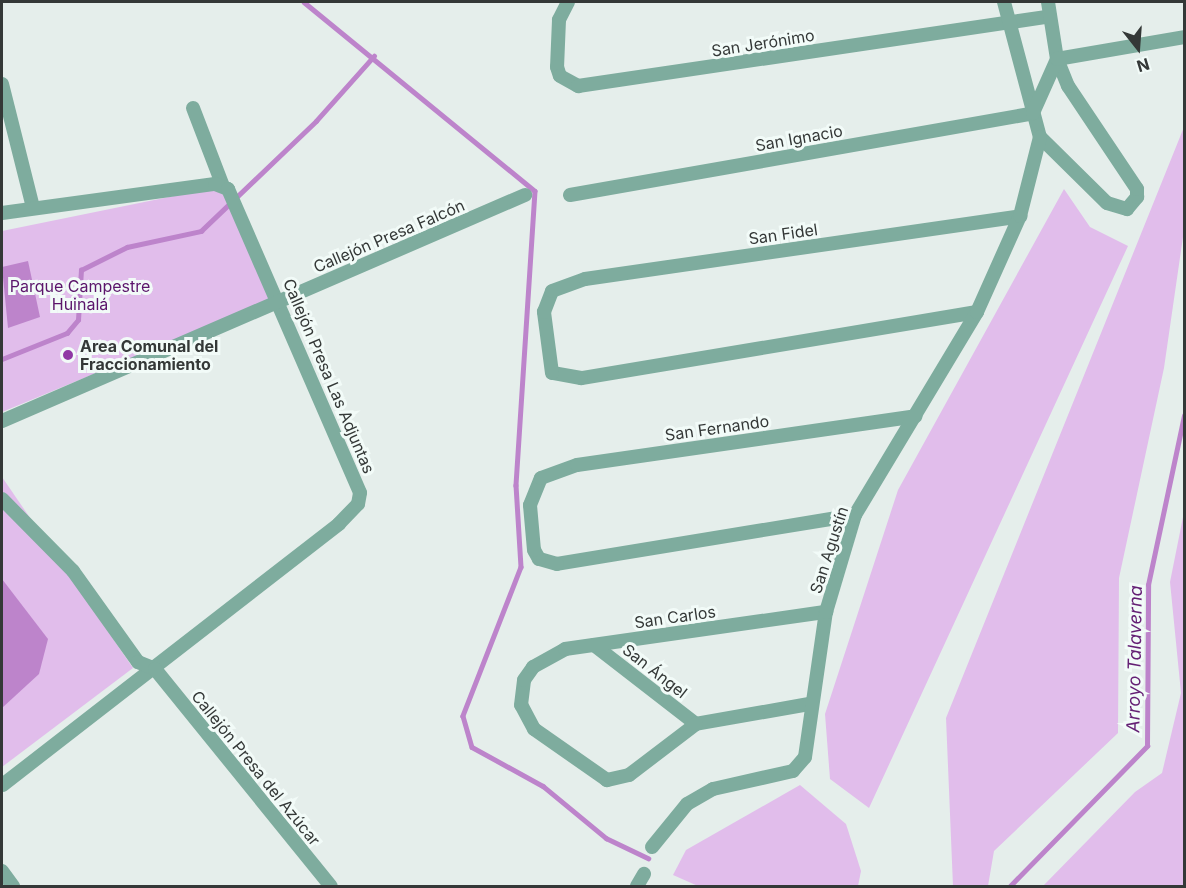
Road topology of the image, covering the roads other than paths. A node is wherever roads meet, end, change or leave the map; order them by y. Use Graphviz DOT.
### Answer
graph roads {
  1 [pos="568,2"];
  2 [pos="1004,2"];
  3 [pos="1049,9"];
  4 [pos="1008,23"];
  5 [pos="1185,37"];
  6 [pos="1057,59"];
  7 [pos="2,84"];
  8 [pos="193,108"];
  9 [pos="1034,113"];
  10 [pos="1040,136"];
  11 [pos="223,186"];
  12 [pos="525,195"];
  13 [pos="570,195"];
  14 [pos="33,207"];
  15 [pos="2,213"];
  16 [pos="1020,216"];
  17 [pos="279,302"];
  18 [pos="977,312"];
  19 [pos="915,416"];
  20 [pos="2,421"];
  21 [pos="2,499"];
  22 [pos="855,515"];
  23 [pos="826,612"];
  24 [pos="594,645"];
  25 [pos="155,669"];
  26 [pos="809,704"];
  27 [pos="696,724"];
  28 [pos="2,785"];
  29 [pos="652,847"];
  30 [pos="2,871"];
  31 [pos="13,886"];
  32 [pos="331,886"];
  1 -- 4 [label="street, San Jerónimo"];
  2 -- 4 [label="street"];
  3 -- 4 [label="street, San Jerónimo"];
  3 -- 6 [label="street"];
  4 -- 9 [label="street"];
  5 -- 6 [label="street"];
  6 -- 9 [label="street"];
  6 -- 10 [label="street"];
  7 -- 14 [label="street"];
  8 -- 11 [label="street, Callejón Presa Las Adjuntas"];
  9 -- 10 [label="street"];
  9 -- 13 [label="street, San Ignacio"];
  10 -- 16 [label="street, San Agustín"];
  11 -- 14 [label="street"];
  11 -- 17 [label="street, Callejón Presa Las Adjuntas"];
  12 -- 17 [label="street, Callejón Presa Falcón"];
  14 -- 15 [label="street"];
  16 -- 18 [label="street, San Agustín"];
  16 -- 18 [label="street, San Fidel"];
  17 -- 20 [label="street, Callejón Presa Falcón"];
  17 -- 25 [label="street, Callejón Presa Las Adjuntas"];
  18 -- 19 [label="street, San Agustín"];
  19 -- 22 [label="street, San Agustín"];
  19 -- 22 [label="street, San Fernando"];
  21 -- 25 [label="street"];
  22 -- 23 [label="street, San Agustín"];
  23 -- 24 [label="street, San Carlos"];
  23 -- 26 [label="street, San Agustín"];
  24 -- 27 [label="street, San Ángel"];
  24 -- 27 [label="street, San Carlos"];
  25 -- 28 [label="street, Callejón Presa Las Adjuntas"];
  25 -- 32 [label="street, Callejón Presa del Azúcar"];
  26 -- 27 [label="street"];
  26 -- 29 [label="street, San Agustín"];
  30 -- 31 [label="street"];
}
